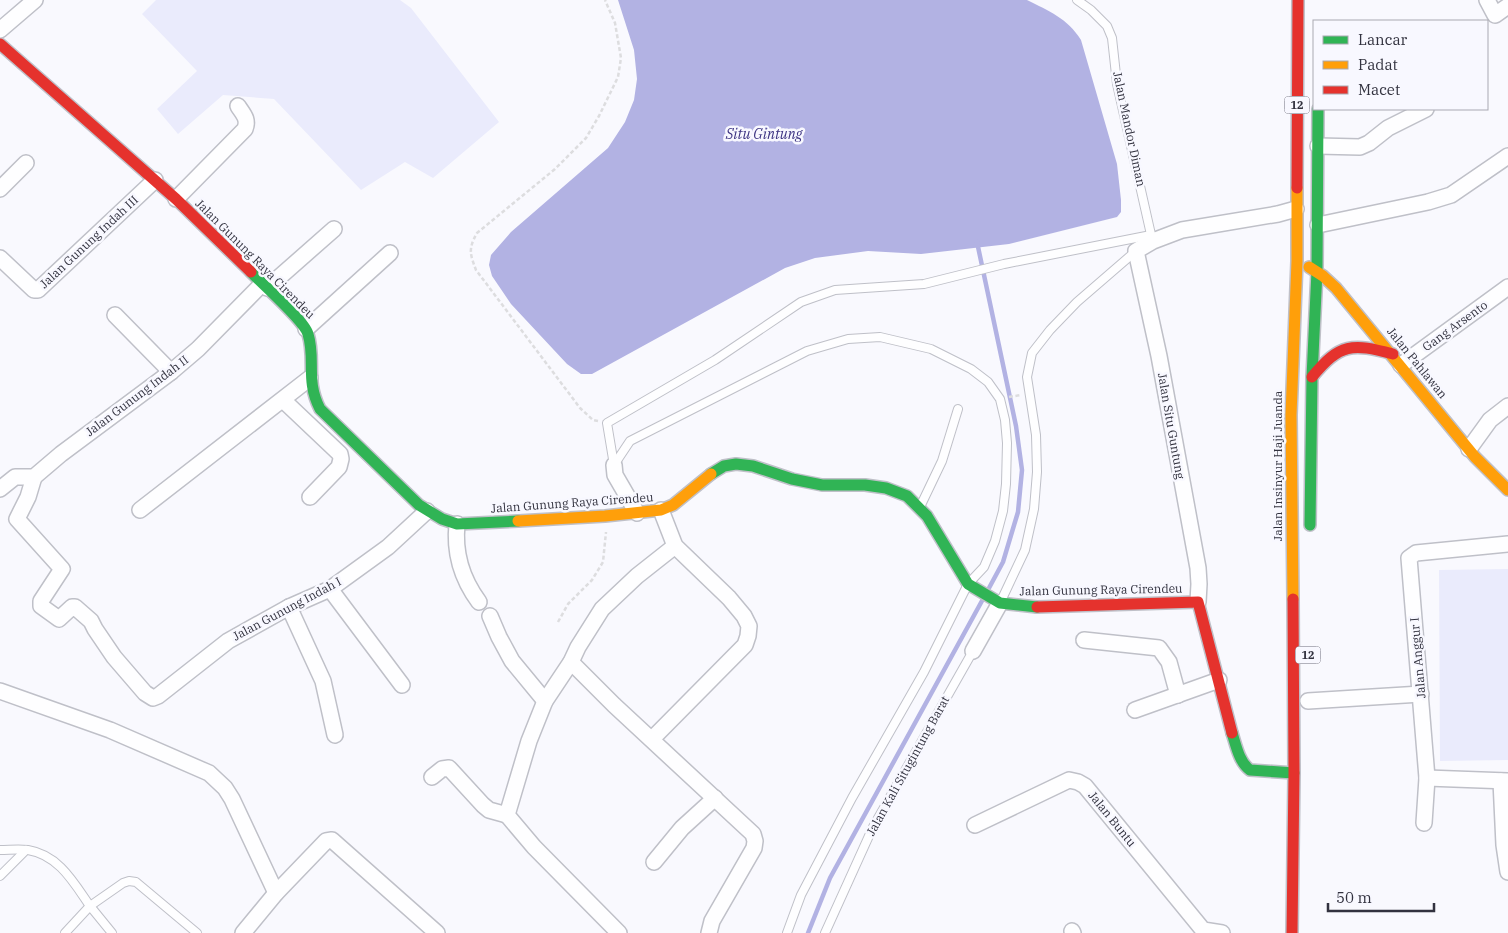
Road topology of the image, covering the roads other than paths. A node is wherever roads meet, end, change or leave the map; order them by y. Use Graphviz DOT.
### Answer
graph roads {
  1 [pos="35,0"];
  2 [pos="1077,0"];
  3 [pos="1298,0"];
  4 [pos="1487,0"];
  5 [pos="1496,14"];
  6 [pos="0,30"];
  7 [pos="0,44"];
  8 [pos="238,106"];
  9 [pos="1318,110"];
  10 [pos="1424,110"];
  11 [pos="1318,146"];
  12 [pos="1508,156"];
  13 [pos="26,163"];
  14 [pos="155,180"];
  15 [pos="0,189"];
  16 [pos="176,199"];
  17 [pos="1296,209"];
  18 [pos="1318,225"];
  19 [pos="334,229"];
  20 [pos="1152,238"];
  21 [pos="1136,252"];
  22 [pos="390,253"];
  23 [pos="0,258"];
  24 [pos="1297,261"];
  25 [pos="1317,271"];
  26 [pos="265,286"];
  27 [pos="1508,287"];
  28 [pos="115,314"];
  29 [pos="306,329"];
  30 [pos="1397,360"];
  31 [pos="171,372"];
  32 [pos="1312,377"];
  33 [pos="310,378"];
  34 [pos="282,400"];
  35 [pos="1508,406"];
  36 [pos="958,409"];
  37 [pos="1468,450"];
  38 [pos="614,465"];
  39 [pos="34,477"];
  40 [pos="0,489"];
  41 [pos="1508,490"];
  42 [pos="310,497"];
  43 [pos="920,508"];
  44 [pos="140,510"];
  45 [pos="661,510"];
  46 [pos="427,512"];
  47 [pos="637,513"];
  48 [pos="456,524"];
  49 [pos="1310,534"];
  50 [pos="1508,544"];
  51 [pos="675,546"];
  52 [pos="973,587"];
  53 [pos="330,589"];
  54 [pos="479,602"];
  55 [pos="997,602"];
  56 [pos="1198,602"];
  57 [pos="290,607"];
  58 [pos="490,616"];
  59 [pos="1084,640"];
  60 [pos="973,650"];
  61 [pos="571,662"];
  62 [pos="1218,680"];
  63 [pos="402,684"];
  64 [pos="0,691"];
  65 [pos="1421,694"];
  66 [pos="1178,695"];
  67 [pos="545,701"];
  68 [pos="1308,701"];
  69 [pos="1135,710"];
  70 [pos="335,735"];
  71 [pos="652,739"];
  72 [pos="1294,773"];
  73 [pos="432,778"];
  74 [pos="1427,778"];
  75 [pos="1505,781"];
  76 [pos="715,798"];
  77 [pos="507,815"];
  78 [pos="1424,823"];
  79 [pos="975,825"];
  80 [pos="0,850"];
  81 [pos="26,850"];
  82 [pos="654,862"];
  83 [pos="1508,872"];
  84 [pos="0,876"];
  85 [pos="278,890"];
  86 [pos="90,906"];
  87 [pos="1199,931"];
  88 [pos="65,933"];
  89 [pos="112,933"];
  90 [pos="197,933"];
  91 [pos="244,933"];
  92 [pos="437,933"];
  93 [pos="619,933"];
  94 [pos="709,933"];
  95 [pos="787,933"];
  96 [pos="825,933"];
  97 [pos="1222,933"];
  98 [pos="1292,933"];
  1 -- 6 [label="street"];
  2 -- 20 [label="lane, Jalan Mandor Diman"];
  3 -- 17 [label="main road, Jalan Insinyur Haji Juanda / 12"];
  4 -- 5 [label="street"];
  7 -- 14 [label="main road, Jalan Gunung Raya Cirendeu"];
  8 -- 16 [label="street"];
  9 -- 11 [label="main road, 12"];
  10 -- 11 [label="street"];
  11 -- 18 [label="main road, 12"];
  12 -- 18 [label="street"];
  13 -- 15 [label="street"];
  14 -- 16 [label="main road, Jalan Gunung Raya Cirendeu"];
  14 -- 23 [label="street, Jalan Gunung Indah III"];
  16 -- 26 [label="main road, Jalan Gunung Raya Cirendeu"];
  17 -- 20 [label="street"];
  17 -- 24 [label="main road, Jalan Insinyur Haji Juanda / 12"];
  18 -- 25 [label="main road, 12"];
  19 -- 26 [label="street, Jalan Gunung Indah II"];
  20 -- 21 [label="street"];
  20 -- 38 [label="lane"];
  21 -- 55 [label="lane"];
  21 -- 56 [label="street, Jalan Situ Guntung"];
  22 -- 29 [label="street"];
  24 -- 25 [label="main road, Jalan Pahlawan"];
  24 -- 72 [label="main road, Jalan Insinyur Haji Juanda / 12"];
  25 -- 30 [label="main road, Jalan Pahlawan"];
  25 -- 32 [label="main road, 12"];
  26 -- 29 [label="main road, Jalan Gunung Raya Cirendeu"];
  26 -- 31 [label="street, Jalan Gunung Indah II"];
  27 -- 30 [label="street, Gang Arsento"];
  28 -- 31 [label="street"];
  29 -- 33 [label="main road, Jalan Gunung Raya Cirendeu"];
  30 -- 32 [label="main road"];
  30 -- 37 [label="main road, Jalan Pahlawan"];
  31 -- 39 [label="street, Jalan Gunung Indah II"];
  32 -- 49 [label="main road, 12"];
  33 -- 34 [label="street"];
  33 -- 46 [label="main road, Jalan Gunung Raya Cirendeu"];
  34 -- 42 [label="street"];
  34 -- 44 [label="street"];
  35 -- 37 [label="street"];
  36 -- 43 [label="lane"];
  37 -- 41 [label="main road, Jalan Pahlawan"];
  38 -- 47 [label="street"];
  38 -- 52 [label="lane"];
  39 -- 40 [label="street"];
  39 -- 57 [label="street, Jalan Gunung Indah I"];
  43 -- 45 [label="main road, Jalan Gunung Raya Cirendeu"];
  43 -- 52 [label="main road, Jalan Gunung Raya Cirendeu"];
  45 -- 47 [label="main road, Jalan Gunung Raya Cirendeu"];
  45 -- 51 [label="street"];
  46 -- 48 [label="main road, Jalan Gunung Raya Cirendeu"];
  46 -- 53 [label="street, Jalan Gunung Indah I"];
  47 -- 48 [label="main road, Jalan Gunung Raya Cirendeu"];
  48 -- 54 [label="street"];
  50 -- 65 [label="street, Jalan Anggur I"];
  51 -- 61 [label="street"];
  51 -- 71 [label="street"];
  52 -- 55 [label="main road, Jalan Gunung Raya Cirendeu"];
  52 -- 95 [label="lane"];
  53 -- 57 [label="street, Jalan Gunung Indah I"];
  53 -- 63 [label="street"];
  55 -- 56 [label="main road, Jalan Gunung Raya Cirendeu"];
  55 -- 60 [label="street, Jalan Kali Situgintung Barat"];
  56 -- 62 [label="main road, Jalan Gunung Raya Cirendeu"];
  57 -- 70 [label="street"];
  58 -- 67 [label="street"];
  59 -- 66 [label="street"];
  60 -- 96 [label="lane, Jalan Kali Situgintung Barat"];
  61 -- 67 [label="street"];
  61 -- 71 [label="street"];
  62 -- 66 [label="street"];
  62 -- 72 [label="main road, Jalan Gunung Raya Cirendeu"];
  64 -- 85 [label="street"];
  65 -- 68 [label="street"];
  65 -- 74 [label="street, Jalan Anggur I"];
  66 -- 69 [label="street"];
  67 -- 77 [label="street"];
  71 -- 76 [label="street"];
  72 -- 98 [label="main road, Jalan Insinyur Haji Juanda / 12"];
  73 -- 77 [label="street"];
  74 -- 75 [label="street"];
  74 -- 78 [label="street, Jalan Anggur I"];
  75 -- 83 [label="street"];
  76 -- 82 [label="street"];
  76 -- 94 [label="street"];
  77 -- 93 [label="street"];
  79 -- 87 [label="street, Jalan Buntu"];
  80 -- 81 [label="lane"];
  81 -- 84 [label="lane"];
  81 -- 86 [label="lane"];
  85 -- 91 [label="street"];
  85 -- 92 [label="street"];
  86 -- 88 [label="lane"];
  86 -- 89 [label="lane"];
  86 -- 90 [label="lane"];
  87 -- 97 [label="street, Jalan Buntu"];
}
